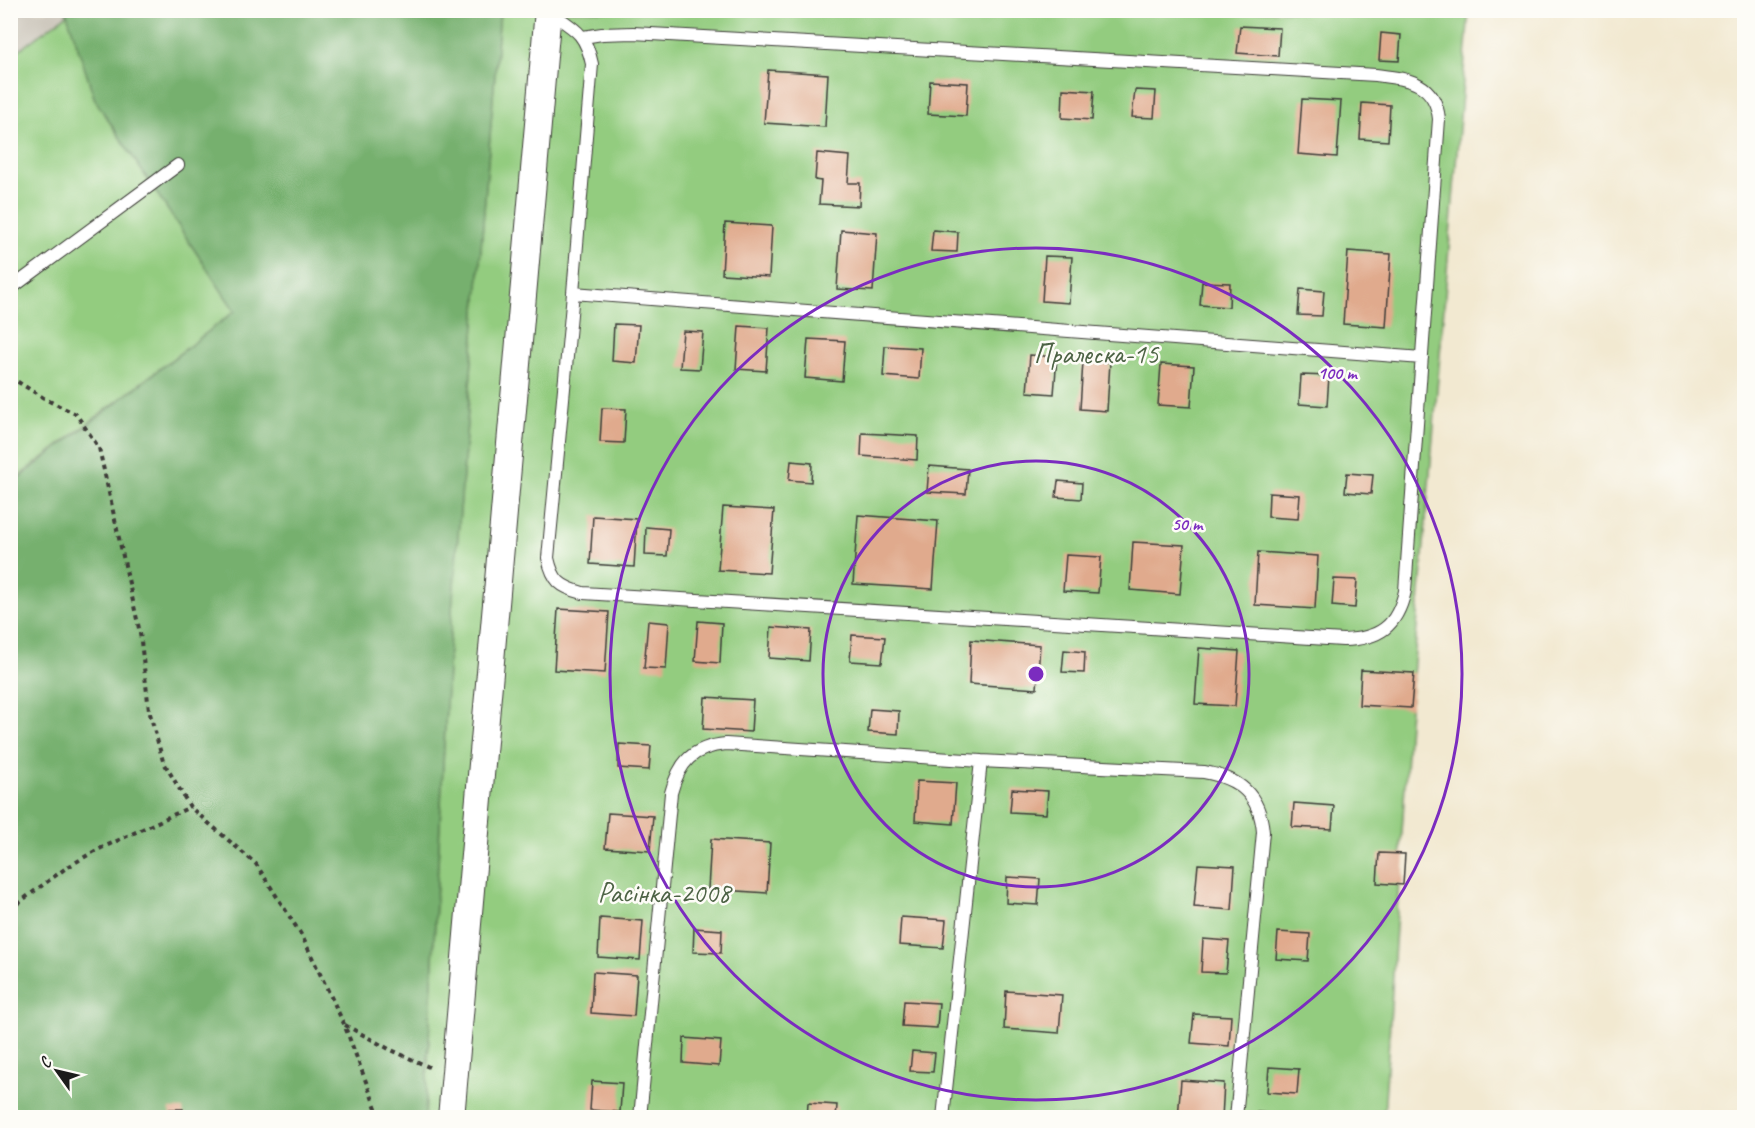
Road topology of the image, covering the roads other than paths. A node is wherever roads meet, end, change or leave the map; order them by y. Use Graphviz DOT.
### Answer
graph roads {
  1 [pos="548,10"];
  2 [pos="583,37"];
  3 [pos="178,165"];
  4 [pos="10,289"];
  5 [pos="573,293"];
  6 [pos="1422,358"];
  7 [pos="981,761"];
  8 [pos="451,1118"];
  9 [pos="640,1118"];
  10 [pos="943,1118"];
  11 [pos="1236,1118"];
  1 -- 2 [label="lane"];
  1 -- 8 [label="street"];
  2 -- 5 [label="lane"];
  2 -- 6 [label="lane"];
  3 -- 4 [label="lane"];
  5 -- 6 [label="lane"];
  5 -- 6 [label="lane"];
  7 -- 9 [label="lane"];
  7 -- 10 [label="lane"];
  7 -- 11 [label="lane"];
}
